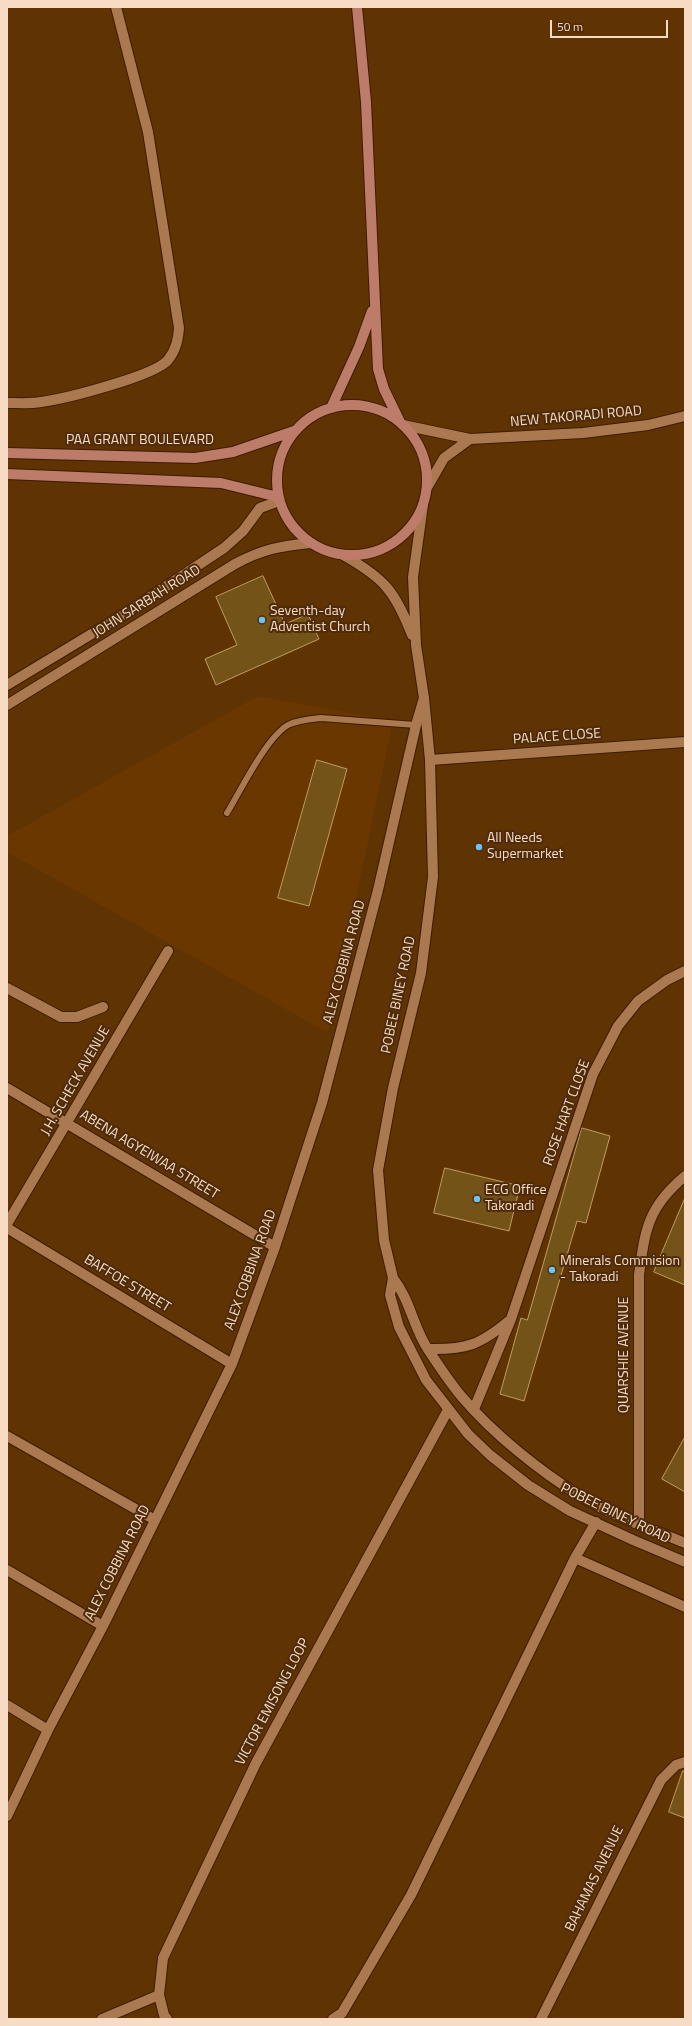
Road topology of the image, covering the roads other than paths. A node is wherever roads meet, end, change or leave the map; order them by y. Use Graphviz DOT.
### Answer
graph roads {
  1 [pos="116,7"];
  2 [pos="357,7"];
  3 [pos="375,300"];
  4 [pos="7,404"];
  5 [pos="331,408"];
  6 [pos="685,416"];
  7 [pos="402,423"];
  8 [pos="294,431"];
  9 [pos="470,439"];
  10 [pos="7,453"];
  11 [pos="7,474"];
  12 [pos="428,486"];
  13 [pos="278,499"];
  14 [pos="423,505"];
  15 [pos="311,543"];
  16 [pos="343,555"];
  17 [pos="416,645"];
  18 [pos="7,685"];
  19 [pos="424,698"];
  20 [pos="7,705"];
  21 [pos="416,725"];
  22 [pos="685,742"];
  23 [pos="430,760"];
  24 [pos="226,813"];
  25 [pos="168,951"];
  26 [pos="685,971"];
  27 [pos="7,988"];
  28 [pos="103,1007"];
  29 [pos="7,1088"];
  30 [pos="68,1123"];
  31 [pos="685,1176"];
  32 [pos="7,1224"];
  33 [pos="7,1228"];
  34 [pos="275,1247"];
  35 [pos="393,1278"];
  36 [pos="511,1319"];
  37 [pos="428,1349"];
  38 [pos="232,1364"];
  39 [pos="474,1409"];
  40 [pos="448,1410"];
  41 [pos="7,1436"];
  42 [pos="156,1520"];
  43 [pos="596,1522"];
  44 [pos="639,1524"];
  45 [pos="685,1543"];
  46 [pos="575,1558"];
  47 [pos="685,1562"];
  48 [pos="7,1570"];
  49 [pos="685,1607"];
  50 [pos="103,1626"];
  51 [pos="7,1705"];
  52 [pos="48,1730"];
  53 [pos="685,1762"];
  54 [pos="7,1816"];
  55 [pos="159,1995"];
  56 [pos="102,2019"];
  57 [pos="167,2019"];
  58 [pos="333,2019"];
  59 [pos="541,2019"];
  1 -- 4 [label="street"];
  2 -- 3 [label="main road"];
  3 -- 5 [label="main road"];
  3 -- 7 [label="main road"];
  5 -- 7 [label="main road"];
  5 -- 8 [label="main road"];
  6 -- 9 [label="street, NEW TAKORADI ROAD"];
  7 -- 9 [label="street, NEW TAKORADI ROAD"];
  7 -- 12 [label="main road"];
  8 -- 10 [label="main road, PAA GRANT BOULEVARD"];
  8 -- 13 [label="main road"];
  9 -- 12 [label="street"];
  11 -- 13 [label="main road"];
  12 -- 14 [label="main road"];
  13 -- 15 [label="main road"];
  13 -- 18 [label="street, JOHN SARBAH ROAD"];
  14 -- 16 [label="main road"];
  14 -- 17 [label="street"];
  15 -- 16 [label="main road"];
  15 -- 20 [label="street, JOHN SARBAH ROAD"];
  16 -- 17 [label="street"];
  17 -- 19 [label="street, POBEE BINEY ROAD"];
  19 -- 21 [label="street, ALEX COBBINA ROAD"];
  19 -- 23 [label="street, POBEE BINEY ROAD"];
  21 -- 24 [label="lane"];
  21 -- 34 [label="street, ALEX COBBINA ROAD"];
  22 -- 23 [label="street, PALACE CLOSE"];
  23 -- 35 [label="street, POBEE BINEY ROAD"];
  25 -- 30 [label="street, J.H. SCHECK AVENUE"];
  26 -- 36 [label="street, ROSE HART CLOSE"];
  27 -- 28 [label="street"];
  29 -- 30 [label="street, ABENA AGYEIWAA STREET"];
  30 -- 32 [label="street, J.H. SCHECK AVENUE"];
  30 -- 34 [label="street, ABENA AGYEIWAA STREET"];
  31 -- 44 [label="street, QUARSHIE AVENUE"];
  33 -- 38 [label="street, BAFFOE STREET"];
  34 -- 38 [label="street, ALEX COBBINA ROAD"];
  35 -- 37 [label="street, POBEE BINEY ROAD"];
  35 -- 40 [label="street, POBEE BINEY ROAD"];
  36 -- 37 [label="street"];
  36 -- 39 [label="street, ROSE HART CLOSE"];
  37 -- 39 [label="street, POBEE BINEY ROAD"];
  38 -- 42 [label="street, ALEX COBBINA ROAD"];
  39 -- 44 [label="street, POBEE BINEY ROAD"];
  40 -- 43 [label="street, POBEE BINEY ROAD"];
  40 -- 55 [label="street, VICTOR EMISONG LOOP"];
  41 -- 42 [label="street"];
  42 -- 50 [label="street, ALEX COBBINA ROAD"];
  43 -- 46 [label="street"];
  43 -- 47 [label="street, POBEE BINEY ROAD"];
  44 -- 45 [label="street, POBEE BINEY ROAD"];
  46 -- 49 [label="street"];
  46 -- 58 [label="street"];
  48 -- 50 [label="street"];
  50 -- 52 [label="street, ALEX COBBINA ROAD"];
  51 -- 52 [label="street"];
  52 -- 54 [label="street, ALEX COBBINA ROAD"];
  53 -- 59 [label="street, BAHAMAS AVENUE"];
  55 -- 56 [label="street"];
  55 -- 57 [label="street, VICTOR EMISONG LOOP"];
}
